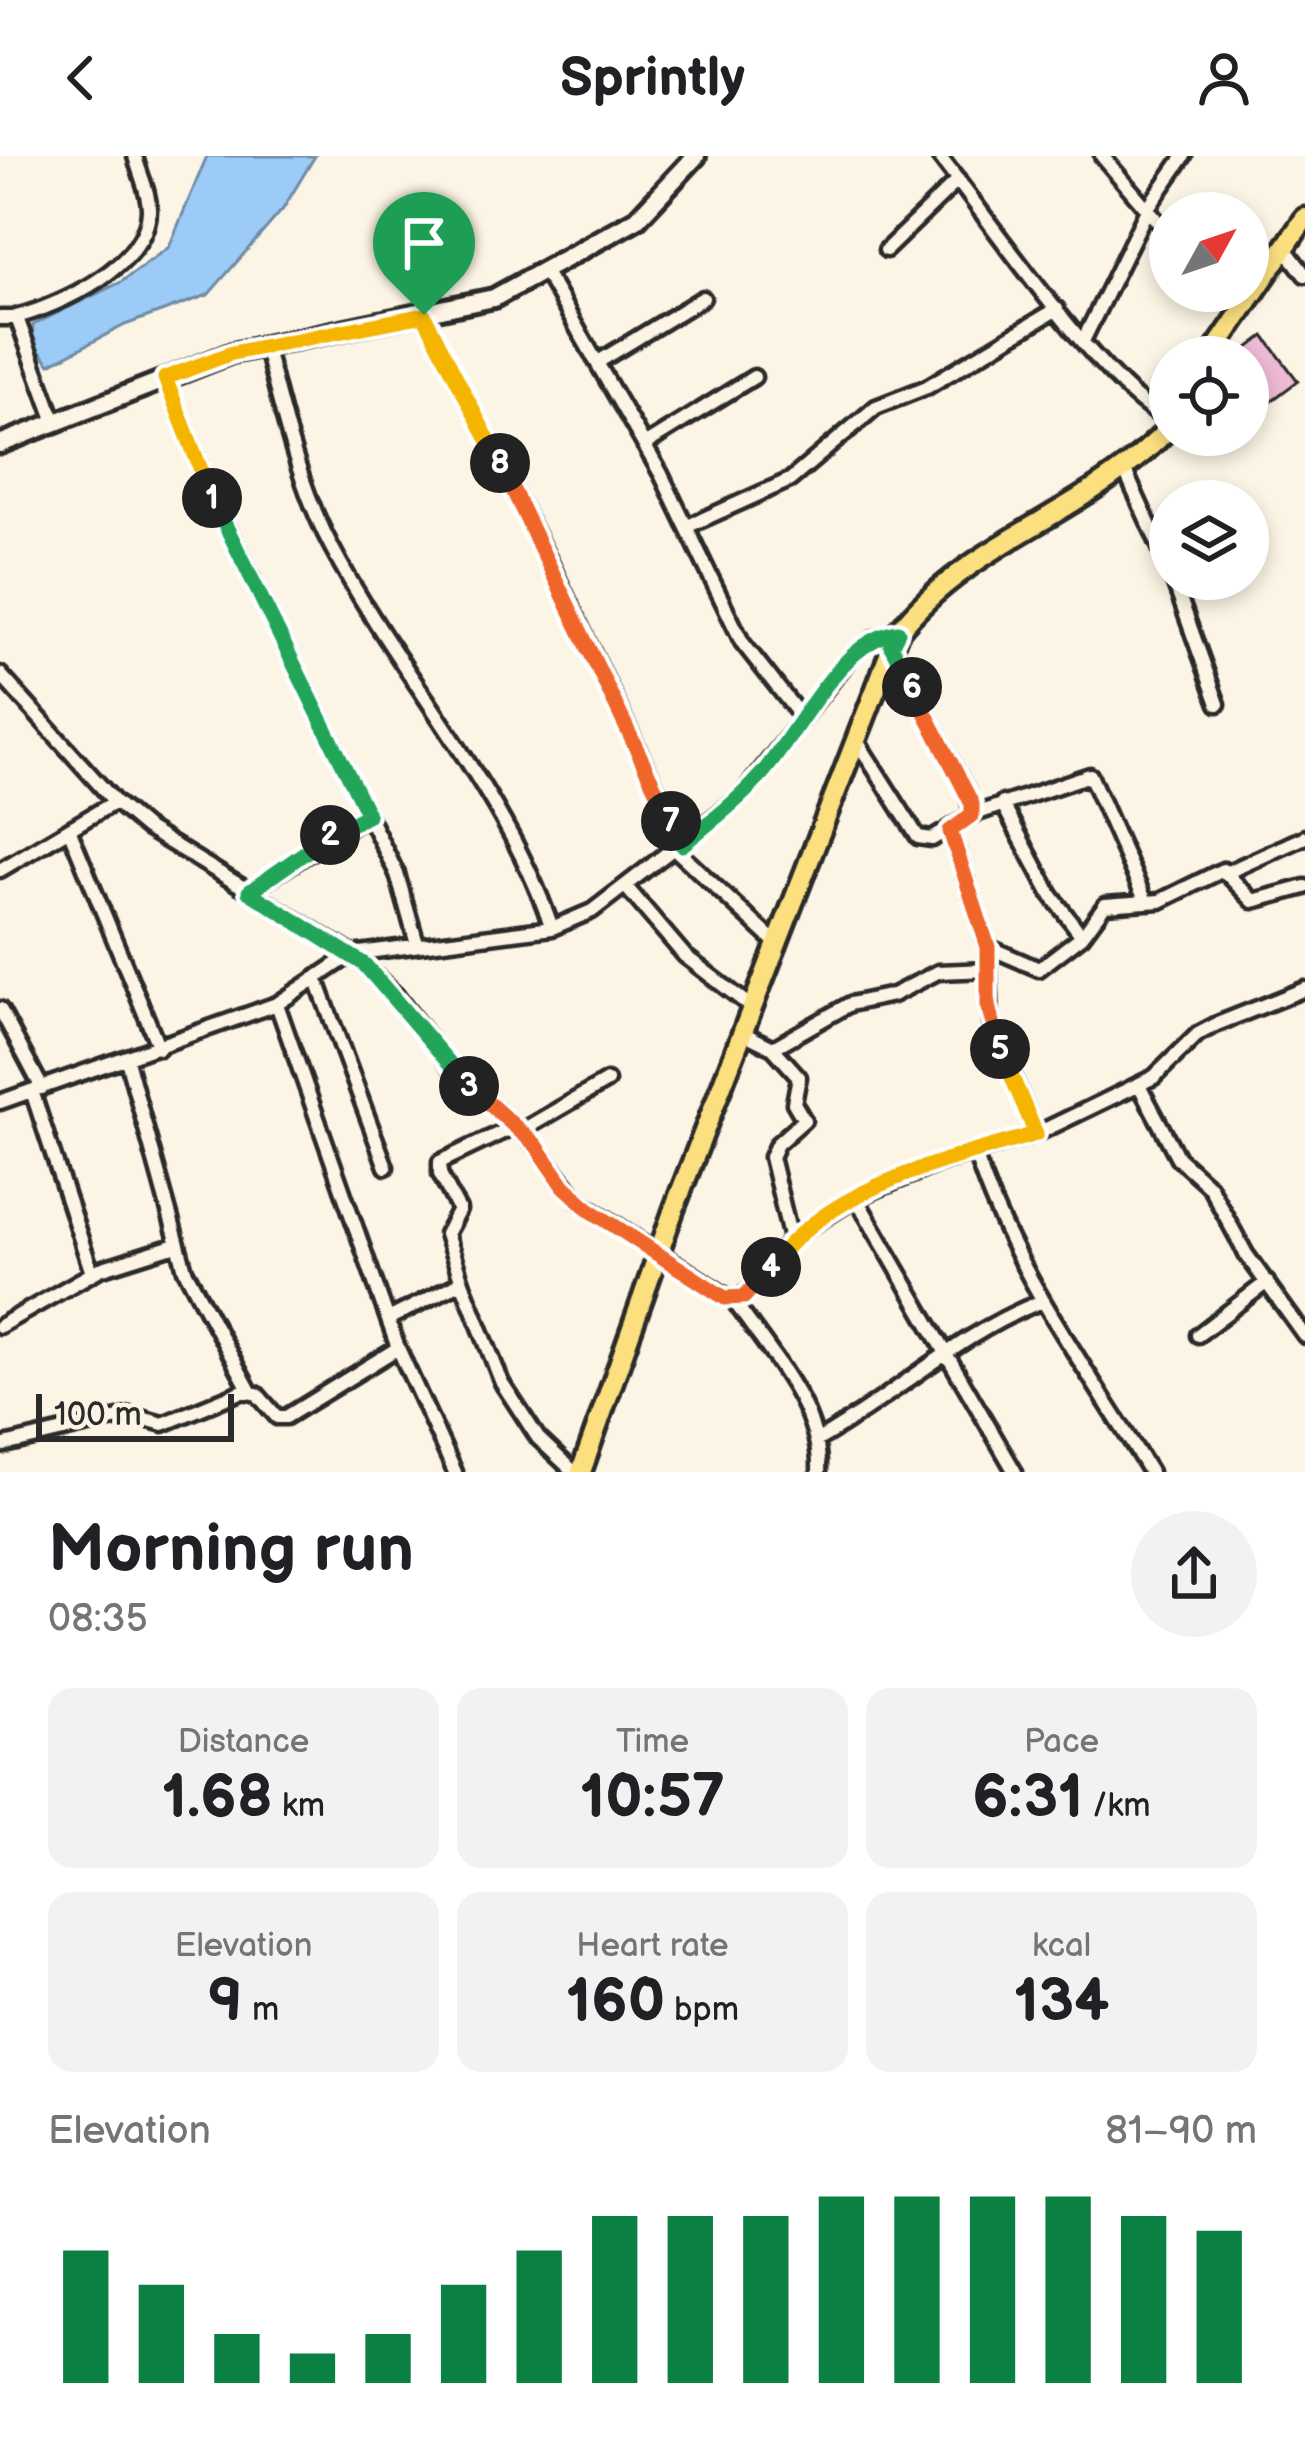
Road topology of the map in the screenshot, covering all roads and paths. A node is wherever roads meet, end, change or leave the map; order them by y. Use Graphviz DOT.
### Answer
graph roads {
  1 [pos="134,156"];
  2 [pos="696,156"];
  3 [pos="939,156"];
  4 [pos="1102,156"];
  5 [pos="1184,156"];
  6 [pos="958,180"];
  7 [pos="1147,211"];
  8 [pos="1305,218"];
  9 [pos="1305,232"];
  10 [pos="886,250"];
  11 [pos="1288,254"];
  12 [pos="1269,268"];
  13 [pos="546,274"];
  14 [pos="1305,275"];
  15 [pos="703,298"];
  16 [pos="1058,309"];
  17 [pos="424,315"];
  18 [pos="16,317"];
  19 [pos="0,318"];
  20 [pos="1234,336"];
  21 [pos="1084,341"];
  22 [pos="265,345"];
  23 [pos="598,362"];
  24 [pos="754,376"];
  25 [pos="165,378"];
  26 [pos="1149,409"];
  27 [pos="55,422"];
  28 [pos="0,445"];
  29 [pos="644,445"];
  30 [pos="1149,446"];
  31 [pos="1125,471"];
  32 [pos="1149,524"];
  33 [pos="688,526"];
  34 [pos="1181,600"];
  35 [pos="894,639"];
  36 [pos="0,674"];
  37 [pos="14,691"];
  38 [pos="0,701"];
  39 [pos="1218,704"];
  40 [pos="802,718"];
  41 [pos="855,737"];
  42 [pos="116,802"];
  43 [pos="1002,803"];
  44 [pos="368,815"];
  45 [pos="972,815"];
  46 [pos="69,829"];
  47 [pos="950,831"];
  48 [pos="1305,837"];
  49 [pos="679,848"];
  50 [pos="0,870"];
  51 [pos="1230,871"];
  52 [pos="1305,886"];
  53 [pos="627,888"];
  54 [pos="249,892"];
  55 [pos="1146,902"];
  56 [pos="551,928"];
  57 [pos="1082,935"];
  58 [pos="417,944"];
  59 [pos="777,944"];
  60 [pos="988,947"];
  61 [pos="352,954"];
  62 [pos="988,970"];
  63 [pos="316,978"];
  64 [pos="1304,991"];
  65 [pos="277,1004"];
  66 [pos="0,1009"];
  67 [pos="754,1009"];
  68 [pos="745,1034"];
  69 [pos="159,1048"];
  70 [pos="773,1048"];
  71 [pos="127,1060"];
  72 [pos="608,1081"];
  73 [pos="1139,1085"];
  74 [pos="37,1090"];
  75 [pos="0,1102"];
  76 [pos="518,1128"];
  77 [pos="1036,1134"];
  78 [pos="975,1153"];
  79 [pos="386,1167"];
  80 [pos="856,1198"];
  81 [pos="791,1239"];
  82 [pos="176,1245"];
  83 [pos="658,1255"];
  84 [pos="92,1273"];
  85 [pos="463,1282"];
  86 [pos="1267,1282"];
  87 [pos="734,1301"];
  88 [pos="1043,1301"];
  89 [pos="388,1319"];
  90 [pos="0,1326"];
  91 [pos="1198,1335"];
  92 [pos="1305,1336"];
  93 [pos="398,1348"];
  94 [pos="944,1354"];
  95 [pos="250,1391"];
  96 [pos="816,1441"];
  97 [pos="0,1446"];
  98 [pos="1011,1466"];
  99 [pos="455,1472"];
  100 [pos="577,1472"];
  101 [pos="819,1472"];
  102 [pos="992,1472"];
  103 [pos="1150,1472"];
  1 -- 18 [label="street"];
  2 -- 13 [label="street"];
  3 -- 6 [label="street"];
  4 -- 7 [label="street"];
  5 -- 7 [label="street"];
  6 -- 10 [label="street"];
  6 -- 16 [label="street"];
  7 -- 21 [label="street"];
  8 -- 12 [label="main road"];
  9 -- 11 [label="main road"];
  11 -- 14 [label="street"];
  11 -- 20 [label="main road"];
  13 -- 17 [label="street"];
  13 -- 23 [label="street"];
  15 -- 23 [label="street"];
  16 -- 21 [label="street"];
  16 -- 33 [label="street"];
  17 -- 22 [label="street"];
  17 -- 49 [label="street"];
  18 -- 19 [label="street"];
  18 -- 27 [label="street"];
  21 -- 26 [label="street"];
  22 -- 25 [label="street"];
  22 -- 56 [label="street"];
  23 -- 29 [label="street"];
  24 -- 29 [label="street"];
  25 -- 27 [label="street"];
  25 -- 44 [label="street"];
  27 -- 28 [label="street"];
  29 -- 33 [label="street"];
  30 -- 31 [label="main road"];
  31 -- 32 [label="street"];
  31 -- 35 [label="main road"];
  33 -- 40 [label="street"];
  34 -- 39 [label="street"];
  35 -- 40 [label="street"];
  35 -- 41 [label="main road"];
  35 -- 45 [label="street"];
  36 -- 37 [label="street"];
  37 -- 38 [label="street"];
  37 -- 42 [label="street"];
  40 -- 49 [label="street"];
  41 -- 47 [label="street"];
  41 -- 59 [label="main road"];
  42 -- 46 [label="street"];
  42 -- 54 [label="street"];
  43 -- 45 [label="street"];
  43 -- 55 [label="street"];
  43 -- 57 [label="street"];
  44 -- 54 [label="street"];
  44 -- 58 [label="street"];
  45 -- 47 [label="street"];
  46 -- 50 [label="street"];
  46 -- 69 [label="street"];
  47 -- 60 [label="street"];
  48 -- 51 [label="street"];
  49 -- 53 [label="street"];
  49 -- 59 [label="street"];
  51 -- 52 [label="street"];
  51 -- 55 [label="street"];
  53 -- 56 [label="street"];
  53 -- 67 [label="street"];
  54 -- 61 [label="street"];
  55 -- 57 [label="street"];
  56 -- 58 [label="street"];
  57 -- 60 [label="street"];
  58 -- 61 [label="street"];
  59 -- 67 [label="main road"];
  60 -- 62 [label="street"];
  61 -- 63 [label="street"];
  61 -- 76 [label="street"];
  62 -- 70 [label="street"];
  62 -- 77 [label="street"];
  63 -- 65 [label="street"];
  63 -- 79 [label="street"];
  64 -- 73 [label="street"];
  65 -- 69 [label="street"];
  65 -- 89 [label="street"];
  66 -- 74 [label="street"];
  67 -- 68 [label="main road"];
  68 -- 70 [label="street"];
  68 -- 83 [label="main road"];
  69 -- 71 [label="street"];
  70 -- 81 [label="street"];
  71 -- 74 [label="street"];
  71 -- 82 [label="street"];
  72 -- 76 [label="street"];
  73 -- 77 [label="street"];
  73 -- 86 [label="street"];
  74 -- 75 [label="street"];
  74 -- 84 [label="street"];
  76 -- 83 [label="street"];
  76 -- 85 [label="street"];
  77 -- 78 [label="street"];
  78 -- 80 [label="street"];
  78 -- 88 [label="street"];
  80 -- 81 [label="street"];
  80 -- 94 [label="street"];
  81 -- 87 [label="street"];
  82 -- 84 [label="street"];
  82 -- 95 [label="street"];
  83 -- 87 [label="street"];
  83 -- 100 [label="main road"];
  84 -- 90 [label="street"];
  85 -- 89 [label="street"];
  85 -- 100 [label="street"];
  86 -- 91 [label="street"];
  86 -- 92 [label="street"];
  87 -- 96 [label="street"];
  88 -- 94 [label="street"];
  88 -- 103 [label="street"];
  89 -- 93 [label="street"];
  93 -- 95 [label="street"];
  93 -- 99 [label="street"];
  94 -- 96 [label="street"];
  94 -- 98 [label="street"];
  95 -- 97 [label="street"];
  96 -- 101 [label="street"];
  98 -- 102 [label="street"];
}
